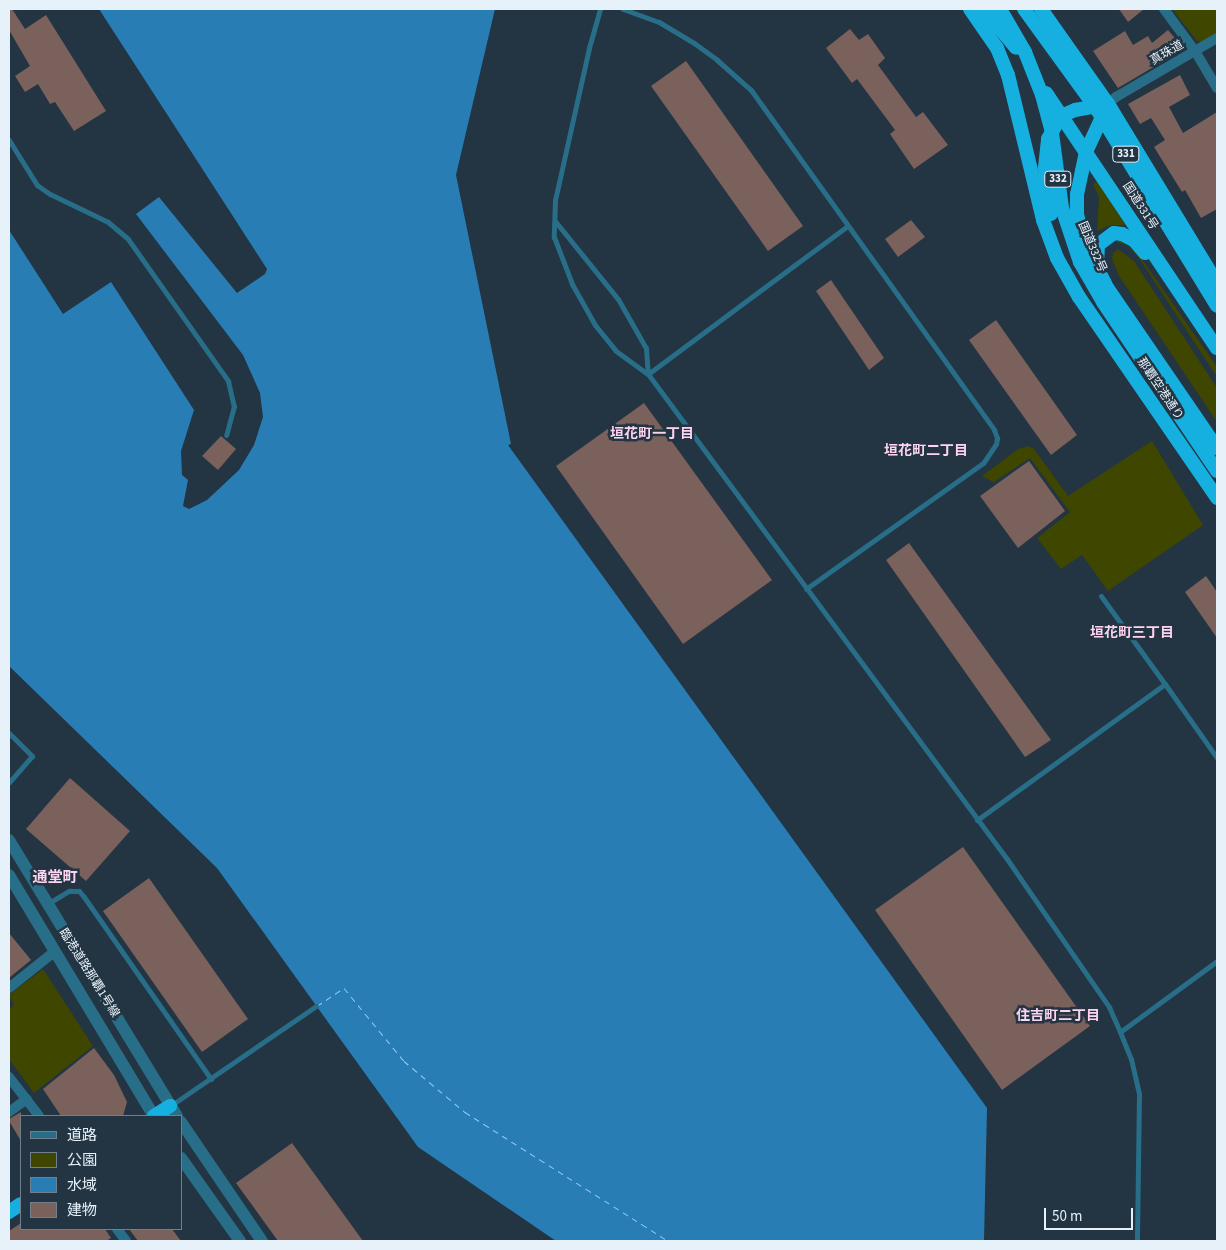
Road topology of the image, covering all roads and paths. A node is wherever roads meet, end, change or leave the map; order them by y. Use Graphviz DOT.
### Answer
graph roads {
  1 [pos="600,9"];
  2 [pos="623,9"];
  3 [pos="970,9"];
  4 [pos="984,9"];
  5 [pos="1000,9"];
  6 [pos="1024,9"];
  7 [pos="1041,9"];
  8 [pos="1164,9"];
  9 [pos="1217,38"];
  10 [pos="1195,51"];
  11 [pos="1217,88"];
  12 [pos="1108,104"];
  13 [pos="1062,116"];
  14 [pos="9,140"];
  15 [pos="1086,152"];
  16 [pos="555,220"];
  17 [pos="847,226"];
  18 [pos="1099,271"];
  19 [pos="1215,275"];
  20 [pos="1079,297"];
  21 [pos="1183,298"];
  22 [pos="1217,306"];
  23 [pos="1217,348"];
  24 [pos="648,374"];
  25 [pos="226,435"];
  26 [pos="1217,448"];
  27 [pos="1217,470"];
  28 [pos="1217,498"];
  29 [pos="806,588"];
  30 [pos="1101,596"];
  31 [pos="1165,684"];
  32 [pos="9,733"];
  33 [pos="1217,758"];
  34 [pos="9,780"];
  35 [pos="976,820"];
  36 [pos="9,840"];
  37 [pos="9,875"];
  38 [pos="47,905"];
  39 [pos="54,952"];
  40 [pos="1217,961"];
  41 [pos="9,988"];
  42 [pos="316,1006"];
  43 [pos="1120,1032"];
  44 [pos="9,1077"];
  45 [pos="211,1079"];
  46 [pos="27,1099"];
  47 [pos="174,1111"];
  48 [pos="9,1112"];
  49 [pos="38,1115"];
  50 [pos="153,1115"];
  51 [pos="158,1115"];
  52 [pos="182,1123"];
  53 [pos="182,1159"];
  54 [pos="20,1205"];
  55 [pos="9,1212"];
  56 [pos="119,1230"];
  57 [pos="125,1241"];
  58 [pos="240,1241"];
  59 [pos="262,1241"];
  60 [pos="1137,1241"];
  1 -- 16 [label="lane"];
  2 -- 17 [label="lane"];
  3 -- 20 [label="highway, 332"];
  4 -- 13 [label="highway, 国道331号 / 331"];
  5 -- 27 [label="highway, 国道332号 / 332"];
  6 -- 22 [label="highway, 国道331号 / 331"];
  7 -- 12 [label="highway, 国道331号 / 331"];
  8 -- 10 [label="street, 真珠道"];
  9 -- 10 [label="street"];
  10 -- 11 [label="street"];
  10 -- 12 [label="street, 真珠道"];
  12 -- 13 [label="highway"];
  12 -- 15 [label="highway, 国道332号 / 332"];
  12 -- 19 [label="highway, 国道331号 / 331"];
  13 -- 15 [label="highway, 国道331号 / 331"];
  13 -- 20 [label="highway"];
  14 -- 25 [label="lane"];
  15 -- 18 [label="highway, 国道332号 / 332"];
  15 -- 21 [label="highway, 国道331号 / 331"];
  16 -- 24 [label="lane"];
  16 -- 24 [label="lane"];
  17 -- 24 [label="lane"];
  17 -- 29 [label="lane"];
  18 -- 21 [label="highway"];
  18 -- 26 [label="highway, 国道332号 / 332"];
  20 -- 28 [label="highway, 那覇空港通り / 332"];
  21 -- 23 [label="highway, 国道331号 / 331"];
  24 -- 29 [label="lane"];
  29 -- 35 [label="lane"];
  30 -- 31 [label="lane"];
  31 -- 33 [label="lane"];
  31 -- 35 [label="lane"];
  32 -- 34 [label="lane"];
  35 -- 43 [label="lane"];
  36 -- 38 [label="street, 臨港道路那覇1号線"];
  37 -- 39 [label="street, 臨港道路那覇1号線"];
  38 -- 45 [label="lane"];
  38 -- 47 [label="street, 臨港道路那覇1号線"];
  39 -- 41 [label="street"];
  39 -- 50 [label="street, 臨港道路那覇1号線"];
  40 -- 43 [label="lane"];
  42 -- 45 [label="lane"];
  43 -- 60 [label="lane"];
  44 -- 46 [label="street"];
  45 -- 47 [label="lane"];
  46 -- 48 [label="street"];
  46 -- 49 [label="street"];
  47 -- 51 [label="highway"];
  52 -- 59 [label="street"];
  53 -- 58 [label="street"];
  54 -- 55 [label="highway"];
  56 -- 57 [label="street"];
}
